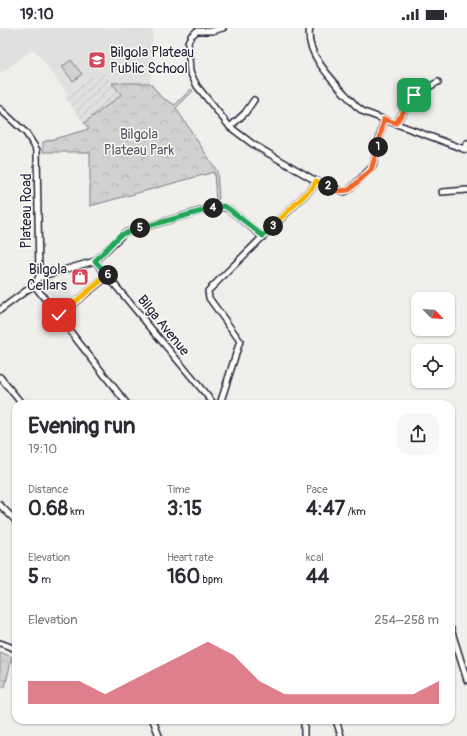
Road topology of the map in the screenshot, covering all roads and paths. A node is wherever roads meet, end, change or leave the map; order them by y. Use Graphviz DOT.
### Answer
graph roads {
  1 [pos="223,28"];
  2 [pos="310,28"];
  3 [pos="438,82"];
  4 [pos="254,100"];
  5 [pos="0,109"];
  6 [pos="384,119"];
  7 [pos="396,123"];
  8 [pos="230,127"];
  9 [pos="467,144"];
  10 [pos="465,150"];
  11 [pos="316,181"];
  12 [pos="467,190"];
  13 [pos="442,192"];
  14 [pos="263,236"];
  15 [pos="95,261"];
  16 [pos="108,276"];
  17 [pos="39,277"];
  18 [pos="34,285"];
  19 [pos="1,307"];
  20 [pos="59,315"];
  21 [pos="0,376"];
  22 [pos="19,400"];
  23 [pos="124,400"];
  24 [pos="211,400"];
  25 [pos="221,400"];
  26 [pos="0,505"];
  27 [pos="12,517"];
  28 [pos="455,642"];
  29 [pos="0,643"];
  30 [pos="12,648"];
  31 [pos="467,680"];
  32 [pos="154,724"];
  33 [pos="304,724"];
  34 [pos="337,724"];
  35 [pos="159,736"];
  36 [pos="304,736"];
  37 [pos="341,736"];
  1 -- 8 [label="street"];
  2 -- 6 [label="street"];
  3 -- 7 [label="street"];
  4 -- 8 [label="street"];
  5 -- 17 [label="street, Plateau Road"];
  6 -- 7 [label="street"];
  6 -- 11 [label="street"];
  7 -- 10 [label="street"];
  8 -- 11 [label="street"];
  9 -- 10 [label="street"];
  11 -- 14 [label="street"];
  12 -- 13 [label="street"];
  14 -- 15 [label="street"];
  14 -- 25 [label="street"];
  15 -- 16 [label="street, Bilga Avenue"];
  15 -- 17 [label="street"];
  16 -- 20 [label="street"];
  16 -- 24 [label="street, Bilga Avenue"];
  17 -- 18 [label="street"];
  18 -- 19 [label="street"];
  18 -- 20 [label="street"];
  20 -- 23 [label="street"];
  21 -- 22 [label="street"];
  26 -- 27 [label="street"];
  28 -- 31 [label="street"];
  29 -- 30 [label="street"];
  32 -- 35 [label="street"];
  33 -- 36 [label="street"];
  34 -- 37 [label="street"];
}
